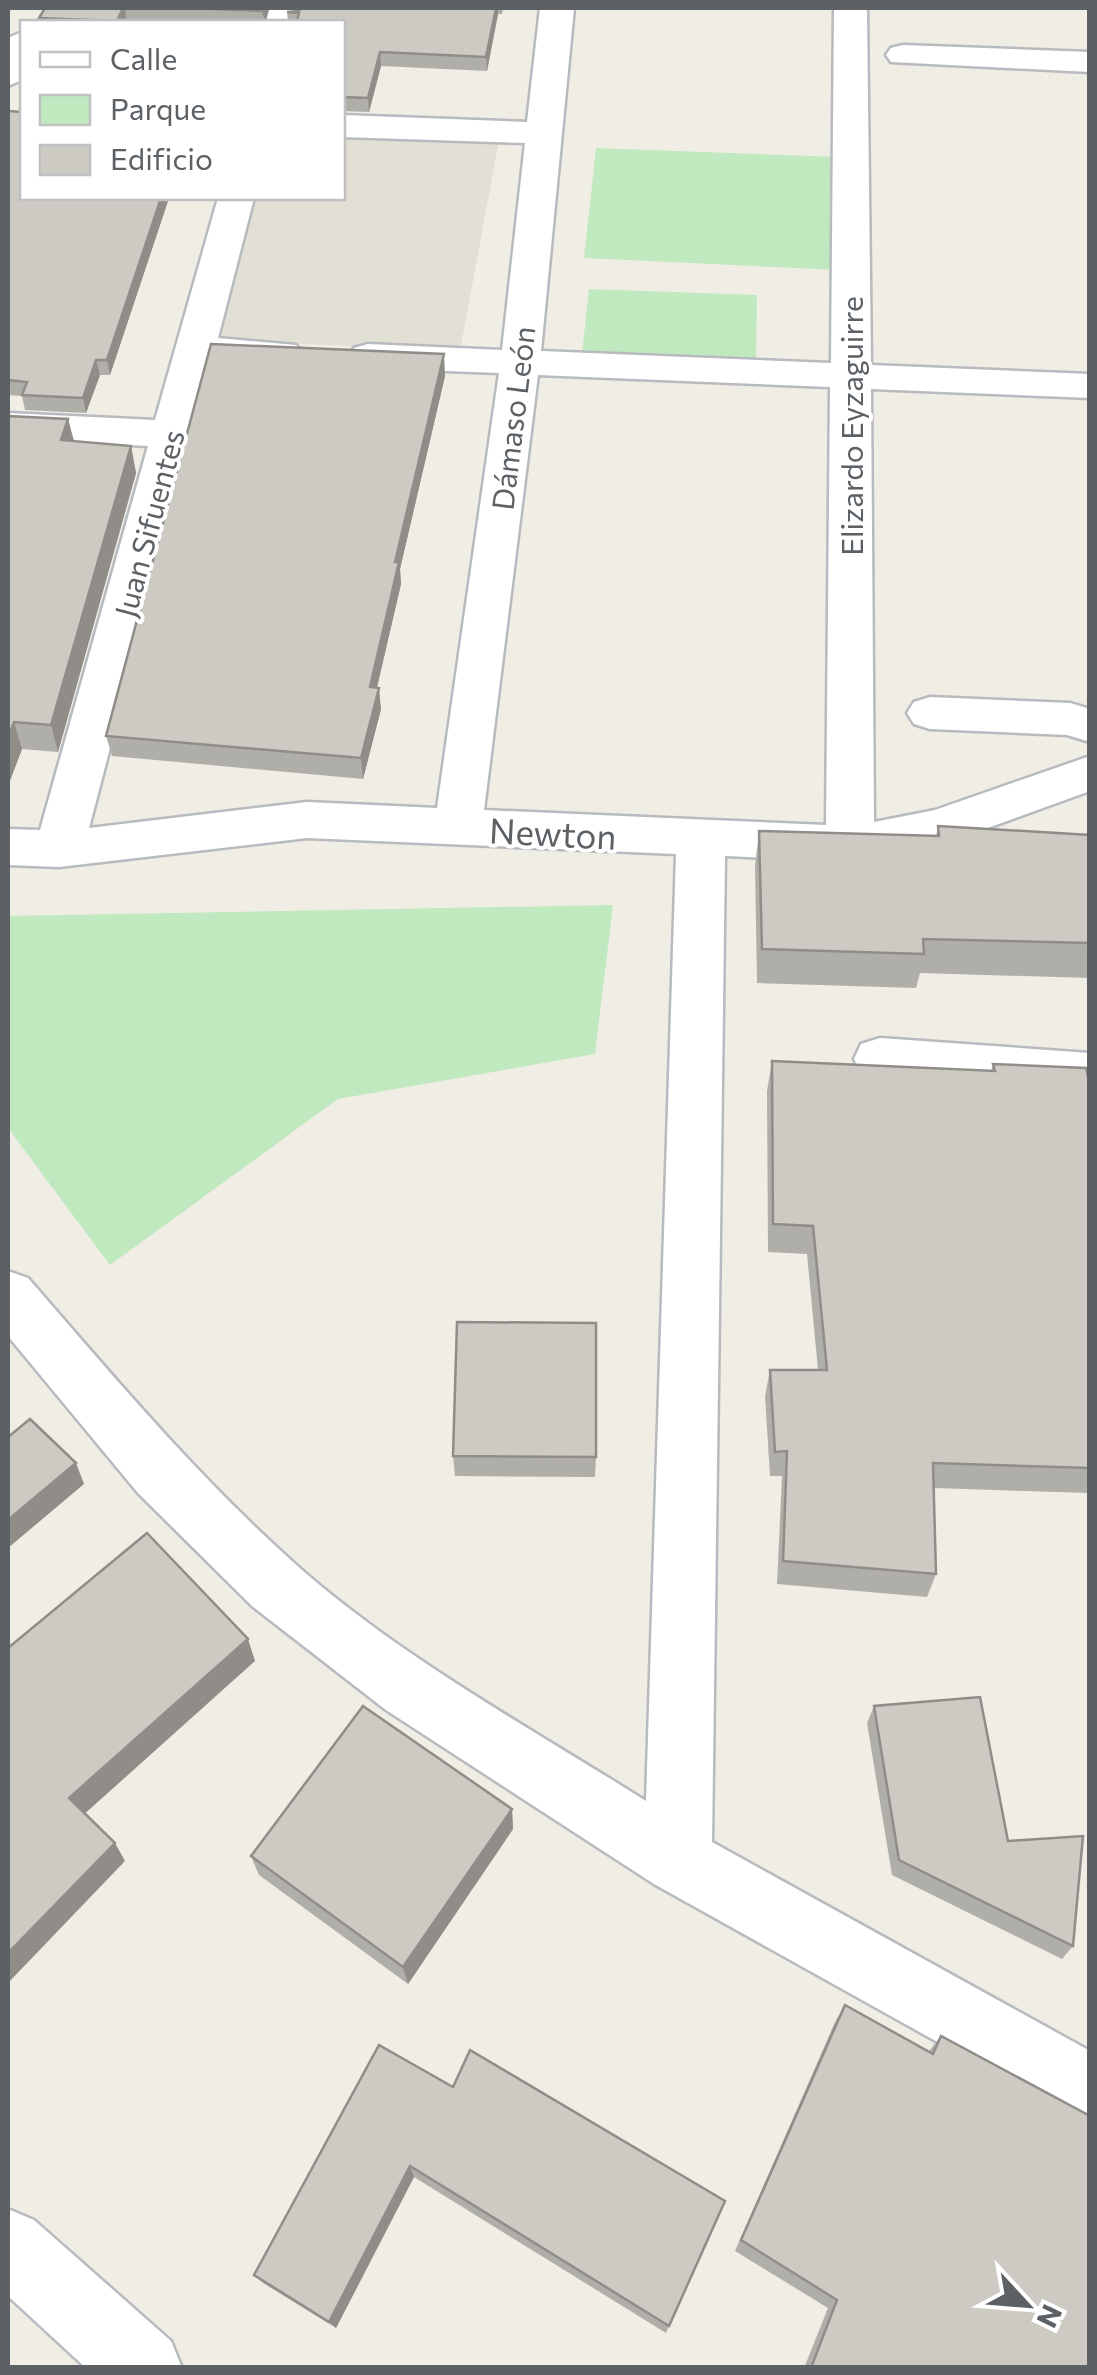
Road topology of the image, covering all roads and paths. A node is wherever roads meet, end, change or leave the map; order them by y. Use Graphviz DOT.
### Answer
graph roads {
  1 [pos="557,8"];
  2 [pos="851,8"];
  3 [pos="20,47"];
  4 [pos="903,55"];
  5 [pos="1090,62"];
  6 [pos="8,76"];
  7 [pos="345,126"];
  8 [pos="542,133"];
  9 [pos="235,200"];
  10 [pos="196,349"];
  11 [pos="520,363"];
  12 [pos="850,376"];
  13 [pos="1090,386"];
  14 [pos="8,426"];
  15 [pos="172,434"];
  16 [pos="930,713"];
  17 [pos="1090,726"];
  18 [pos="1090,773"];
  19 [pos="458,827"];
  20 [pos="898,838"];
  21 [pos="701,840"];
  22 [pos="850,844"];
  23 [pos="1032,846"];
  24 [pos="8,848"];
  25 [pos="59,848"];
  26 [pos="880,1059"];
  27 [pos="1090,1074"];
  28 [pos="8,1295"];
  29 [pos="678,1860"];
  30 [pos="1090,2092"];
  31 [pos="8,2246"];
  32 [pos="144,2368"];
  1 -- 8 [label="street, Dámaso León"];
  2 -- 12 [label="street, Elizardo Eyzaguirre"];
  3 -- 6 [label="street"];
  4 -- 5 [label="street"];
  7 -- 8 [label="street"];
  8 -- 11 [label="street, Dámaso León"];
  9 -- 10 [label="street, Juan Sifuentes"];
  10 -- 11 [label="street"];
  10 -- 15 [label="street, Juan Sifuentes"];
  11 -- 12 [label="street"];
  11 -- 19 [label="street, Dámaso León"];
  12 -- 13 [label="street"];
  12 -- 22 [label="street, Elizardo Eyzaguirre"];
  14 -- 15 [label="street"];
  15 -- 25 [label="street, Juan Sifuentes"];
  16 -- 17 [label="street"];
  18 -- 20 [label="street, Newton"];
  19 -- 21 [label="street, Newton"];
  19 -- 25 [label="street, Newton"];
  20 -- 22 [label="street, Newton"];
  20 -- 23 [label="street"];
  21 -- 22 [label="street, Newton"];
  21 -- 29 [label="street"];
  24 -- 25 [label="street, Newton"];
  26 -- 27 [label="street"];
  28 -- 29 [label="street"];
  29 -- 30 [label="street"];
  31 -- 32 [label="street"];
}
